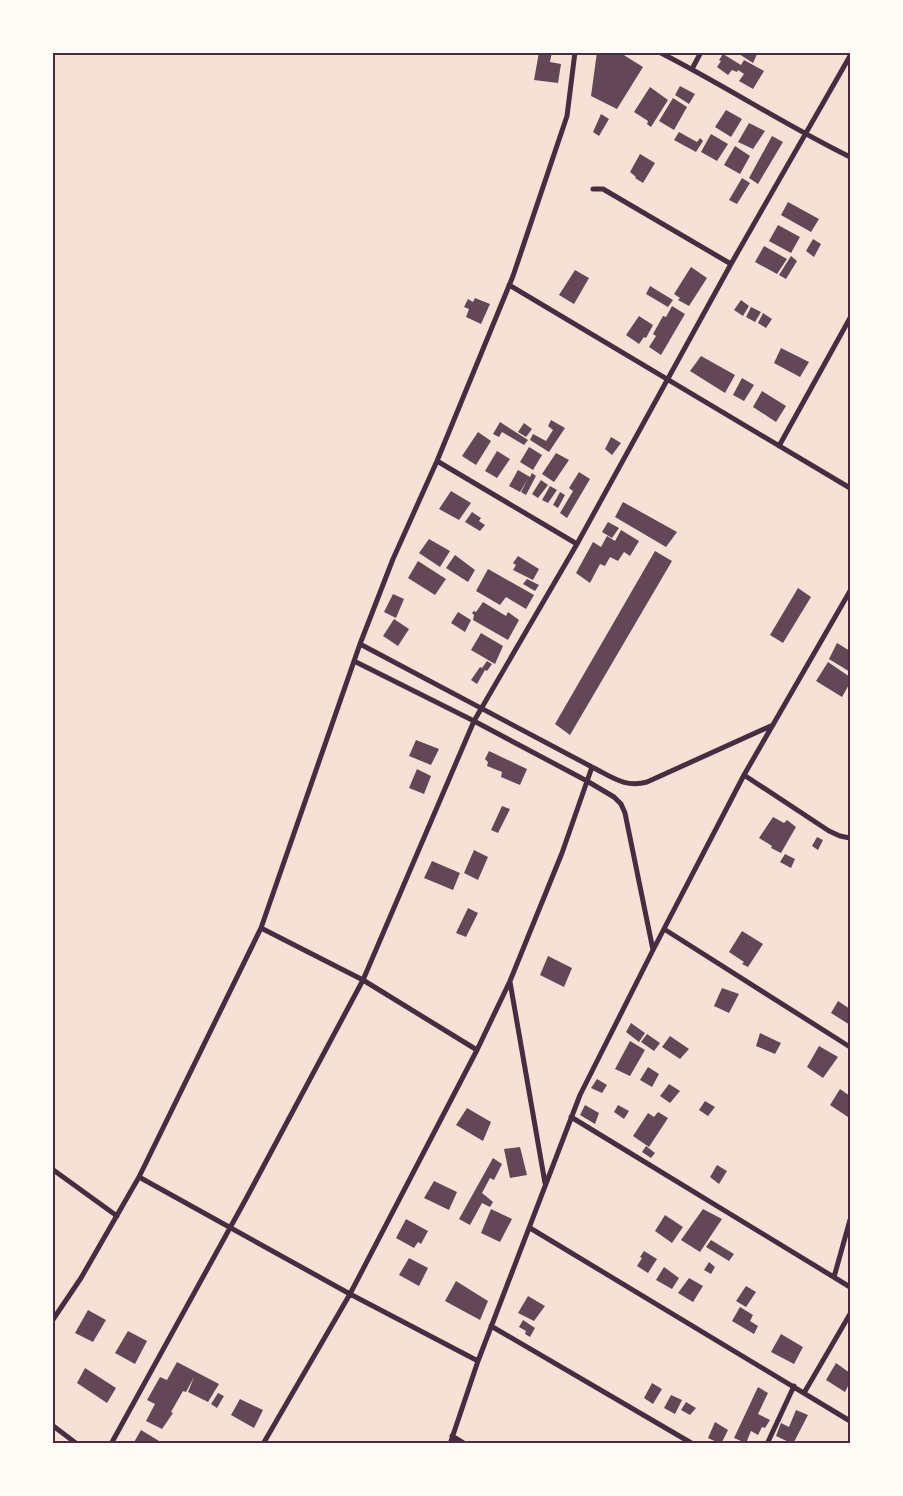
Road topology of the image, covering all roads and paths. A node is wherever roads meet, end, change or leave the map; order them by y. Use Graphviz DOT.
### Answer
graph roads {
  1 [pos="575,52"];
  2 [pos="659,52"];
  3 [pos="701,52"];
  4 [pos="850,56"];
  5 [pos="692,69"];
  6 [pos="805,134"];
  7 [pos="850,158"];
  8 [pos="592,189"];
  9 [pos="731,264"];
  10 [pos="509,285"];
  11 [pos="850,318"];
  12 [pos="668,380"];
  13 [pos="778,446"];
  14 [pos="437,461"];
  15 [pos="850,488"];
  16 [pos="577,544"];
  17 [pos="850,591"];
  18 [pos="360,644"];
  19 [pos="354,662"];
  20 [pos="481,707"];
  21 [pos="474,721"];
  22 [pos="773,724"];
  23 [pos="592,768"];
  24 [pos="744,775"];
  25 [pos="588,781"];
  26 [pos="850,838"];
  27 [pos="261,928"];
  28 [pos="664,929"];
  29 [pos="653,950"];
  30 [pos="363,980"];
  31 [pos="510,981"];
  32 [pos="850,1047"];
  33 [pos="477,1050"];
  34 [pos="571,1118"];
  35 [pos="52,1169"];
  36 [pos="139,1178"];
  37 [pos="546,1184"];
  38 [pos="117,1216"];
  39 [pos="850,1220"];
  40 [pos="229,1228"];
  41 [pos="530,1228"];
  42 [pos="834,1277"];
  43 [pos="850,1287"];
  44 [pos="350,1294"];
  45 [pos="850,1314"];
  46 [pos="52,1321"];
  47 [pos="491,1326"];
  48 [pos="478,1361"];
  49 [pos="794,1386"];
  50 [pos="804,1393"];
  51 [pos="850,1421"];
  52 [pos="52,1425"];
  53 [pos="452,1436"];
  54 [pos="77,1444"];
  55 [pos="111,1444"];
  56 [pos="263,1444"];
  57 [pos="450,1444"];
  58 [pos="465,1444"];
  59 [pos="693,1444"];
  60 [pos="767,1444"];
  1 -- 10 [label="street"];
  2 -- 5 [label="street"];
  3 -- 5 [label="street"];
  4 -- 6 [label="street"];
  5 -- 6 [label="street"];
  6 -- 7 [label="street"];
  6 -- 9 [label="street"];
  8 -- 9 [label="street"];
  9 -- 12 [label="street"];
  10 -- 12 [label="street"];
  10 -- 14 [label="street"];
  11 -- 13 [label="street"];
  12 -- 13 [label="street"];
  12 -- 16 [label="street"];
  13 -- 15 [label="street"];
  14 -- 16 [label="street"];
  14 -- 18 [label="street"];
  16 -- 20 [label="street"];
  17 -- 22 [label="street"];
  18 -- 19 [label="street"];
  18 -- 20 [label="street"];
  19 -- 21 [label="street"];
  19 -- 27 [label="street"];
  20 -- 21 [label="street"];
  20 -- 23 [label="street"];
  21 -- 25 [label="street"];
  21 -- 30 [label="street"];
  22 -- 23 [label="street"];
  22 -- 24 [label="street"];
  23 -- 25 [label="street"];
  24 -- 26 [label="street"];
  24 -- 28 [label="street"];
  25 -- 29 [label="street"];
  25 -- 31 [label="street"];
  27 -- 30 [label="street"];
  27 -- 36 [label="street"];
  28 -- 29 [label="street"];
  28 -- 32 [label="street"];
  29 -- 34 [label="street"];
  30 -- 33 [label="street"];
  30 -- 40 [label="street"];
  31 -- 33 [label="street"];
  31 -- 37 [label="street"];
  33 -- 44 [label="street"];
  34 -- 37 [label="street"];
  34 -- 42 [label="street"];
  35 -- 38 [label="street"];
  36 -- 38 [label="street"];
  36 -- 40 [label="street"];
  37 -- 41 [label="street"];
  38 -- 46 [label="street"];
  39 -- 42 [label="street"];
  40 -- 44 [label="street"];
  40 -- 55 [label="street"];
  41 -- 47 [label="street"];
  41 -- 49 [label="street"];
  42 -- 43 [label="street"];
  44 -- 48 [label="street"];
  44 -- 56 [label="street"];
  45 -- 50 [label="street"];
  47 -- 48 [label="street"];
  47 -- 59 [label="street"];
  48 -- 53 [label="street"];
  49 -- 50 [label="street"];
  49 -- 60 [label="street"];
  50 -- 51 [label="street"];
  52 -- 54 [label="street"];
  53 -- 57 [label="street"];
  53 -- 58 [label="street"];
}
